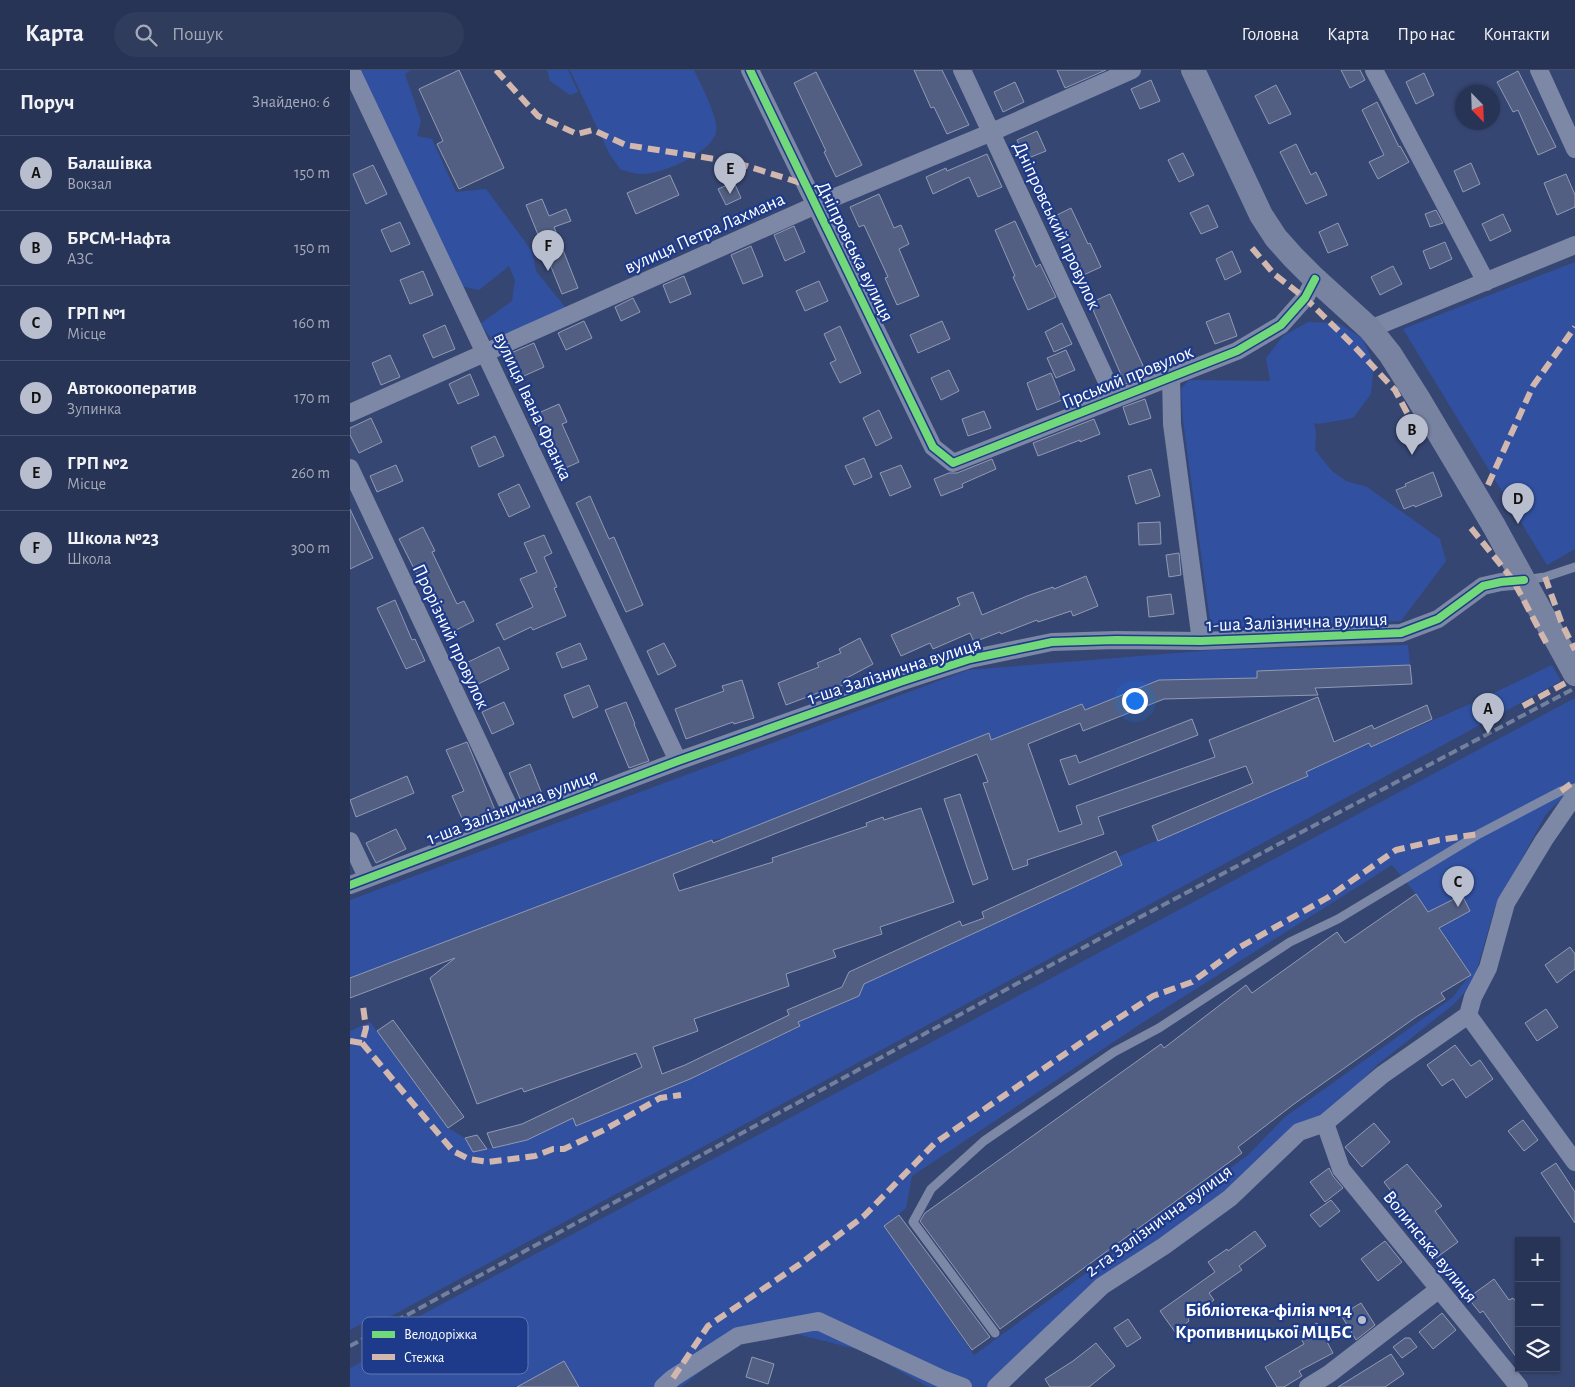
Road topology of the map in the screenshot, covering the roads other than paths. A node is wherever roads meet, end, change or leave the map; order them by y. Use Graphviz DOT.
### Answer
graph roads {
  1 [pos="350,70"];
  2 [pos="750,70"];
  3 [pos="962,70"];
  4 [pos="1132,70"];
  5 [pos="1193,70"];
  6 [pos="1374,70"];
  7 [pos="1539,70"];
  8 [pos="992,132"];
  9 [pos="1575,149"];
  10 [pos="816,205"];
  11 [pos="1575,245"];
  12 [pos="1315,279"];
  13 [pos="1486,282"];
  14 [pos="1370,328"];
  15 [pos="486,353"];
  16 [pos="1171,376"];
  17 [pos="1114,399"];
  18 [pos="350,412"];
  19 [pos="933,447"];
  20 [pos="350,468"];
  21 [pos="1575,567"];
  22 [pos="1524,580"];
  23 [pos="1201,641"];
  24 [pos="1575,674"];
  25 [pos="678,761"];
  26 [pos="1575,788"];
  27 [pos="1575,795"];
  28 [pos="516,822"];
  29 [pos="350,841"];
  30 [pos="367,877"];
  31 [pos="350,885"];
  32 [pos="1468,1015"];
  33 [pos="1325,1122"];
  34 [pos="1572,1152"];
  35 [pos="1438,1290"];
  36 [pos="994,1333"];
  37 [pos="663,1387"];
  38 [pos="963,1387"];
  39 [pos="996,1387"];
  40 [pos="1308,1387"];
  41 [pos="1519,1387"];
  1 -- 15 [label="street, вулиця Івана Франка"];
  2 -- 10 [label="street, Дніпровська вулиця"];
  3 -- 8 [label="street, Дніпровський провулок"];
  4 -- 8 [label="street, вулиця Петра Лахмана"];
  5 -- 12 [label="street"];
  6 -- 13 [label="street"];
  7 -- 9 [label="street"];
  8 -- 10 [label="street, вулиця Петра Лахмана"];
  8 -- 17 [label="street, Дніпровський провулок"];
  10 -- 15 [label="street, вулиця Петра Лахмана"];
  10 -- 19 [label="street, Дніпровська вулиця"];
  11 -- 13 [label="street"];
  12 -- 14 [label="street"];
  12 -- 16 [label="street, Гірський провулок"];
  13 -- 14 [label="street"];
  14 -- 22 [label="street"];
  15 -- 18 [label="street, вулиця Петра Лахмана"];
  15 -- 25 [label="street, вулиця Івана Франка"];
  16 -- 17 [label="street, Гірський провулок"];
  16 -- 23 [label="street"];
  17 -- 19 [label="street, Гірський провулок"];
  20 -- 28 [label="street, Прорізний провулок"];
  21 -- 22 [label="lane"];
  22 -- 23 [label="street, 1-ша Залізнична вулиця"];
  22 -- 24 [label="street"];
  23 -- 25 [label="street, 1-ша Залізнична вулиця"];
  25 -- 28 [label="street, 1-ша Залізнична вулиця"];
  26 -- 36 [label="lane"];
  27 -- 32 [label="street"];
  28 -- 30 [label="street, 1-ша Залізнична вулиця"];
  29 -- 30 [label="street"];
  30 -- 31 [label="street, 1-ша Залізнична вулиця"];
  32 -- 33 [label="street, 2-га Залізнична вулиця"];
  32 -- 34 [label="street"];
  33 -- 35 [label="street, Волинська вулиця"];
  33 -- 39 [label="street, 2-га Залізнична вулиця"];
  35 -- 40 [label="street"];
  35 -- 41 [label="street, Волинська вулиця"];
  37 -- 38 [label="street"];
}
